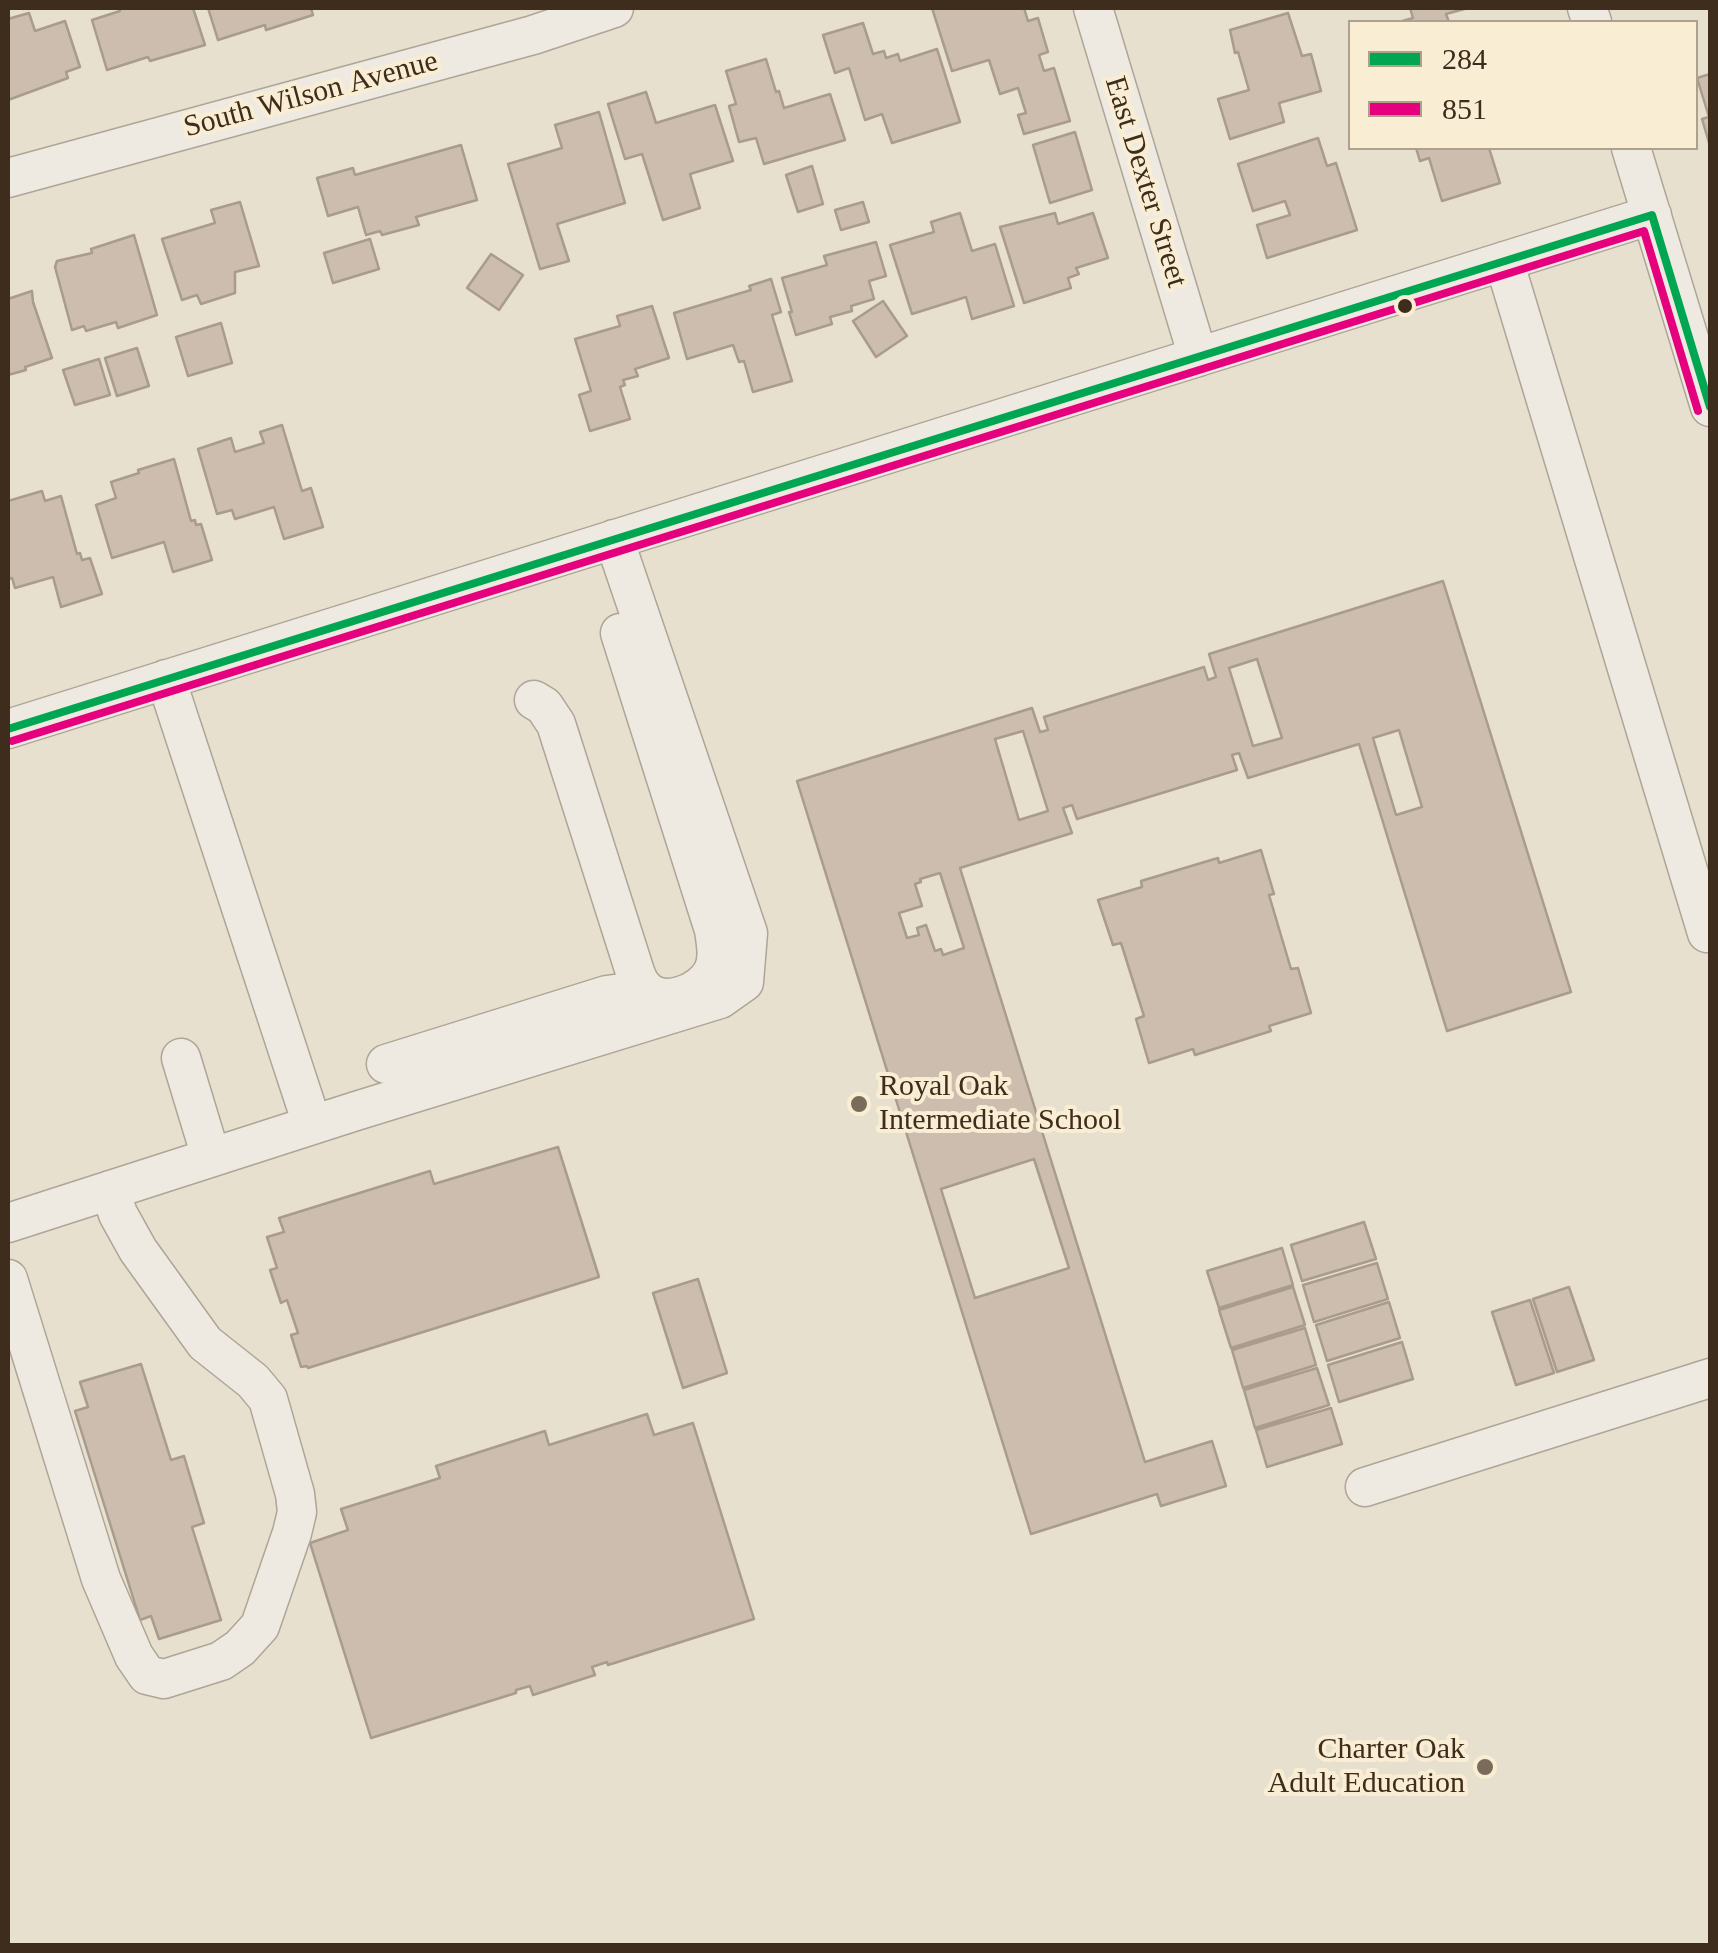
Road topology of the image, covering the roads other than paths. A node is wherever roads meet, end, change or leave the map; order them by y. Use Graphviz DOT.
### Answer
graph roads {
  1 [pos="614,8"];
  2 [pos="1092,8"];
  3 [pos="1632,150"];
  4 [pos="8,178"];
  5 [pos="1652,215"];
  6 [pos="1504,262"];
  7 [pos="1198,357"];
  8 [pos="1710,407"];
  9 [pos="604,542"];
  10 [pos="166,679"];
  11 [pos="534,700"];
  12 [pos="8,729"];
  13 [pos="1710,932"];
  14 [pos="644,990"];
  15 [pos="180,1058"];
  16 [pos="386,1064"];
  17 [pos="312,1124"];
  18 [pos="211,1157"];
  19 [pos="110,1190"];
  20 [pos="8,1223"];
  21 [pos="8,1279"];
  22 [pos="1710,1378"];
  23 [pos="1365,1487"];
  1 -- 4 [label="street, South Wilson Avenue"];
  2 -- 7 [label="street, East Dexter Street"];
  3 -- 5 [label="street"];
  5 -- 6 [label="street"];
  5 -- 8 [label="street"];
  6 -- 7 [label="street"];
  6 -- 13 [label="street"];
  7 -- 9 [label="street"];
  9 -- 10 [label="street"];
  9 -- 14 [label="street"];
  9 -- 17 [label="street"];
  10 -- 12 [label="street"];
  10 -- 17 [label="street"];
  11 -- 14 [label="street"];
  14 -- 16 [label="street"];
  15 -- 18 [label="street"];
  17 -- 18 [label="street"];
  18 -- 19 [label="street"];
  19 -- 20 [label="street"];
  19 -- 21 [label="street"];
  22 -- 23 [label="street"];
}
